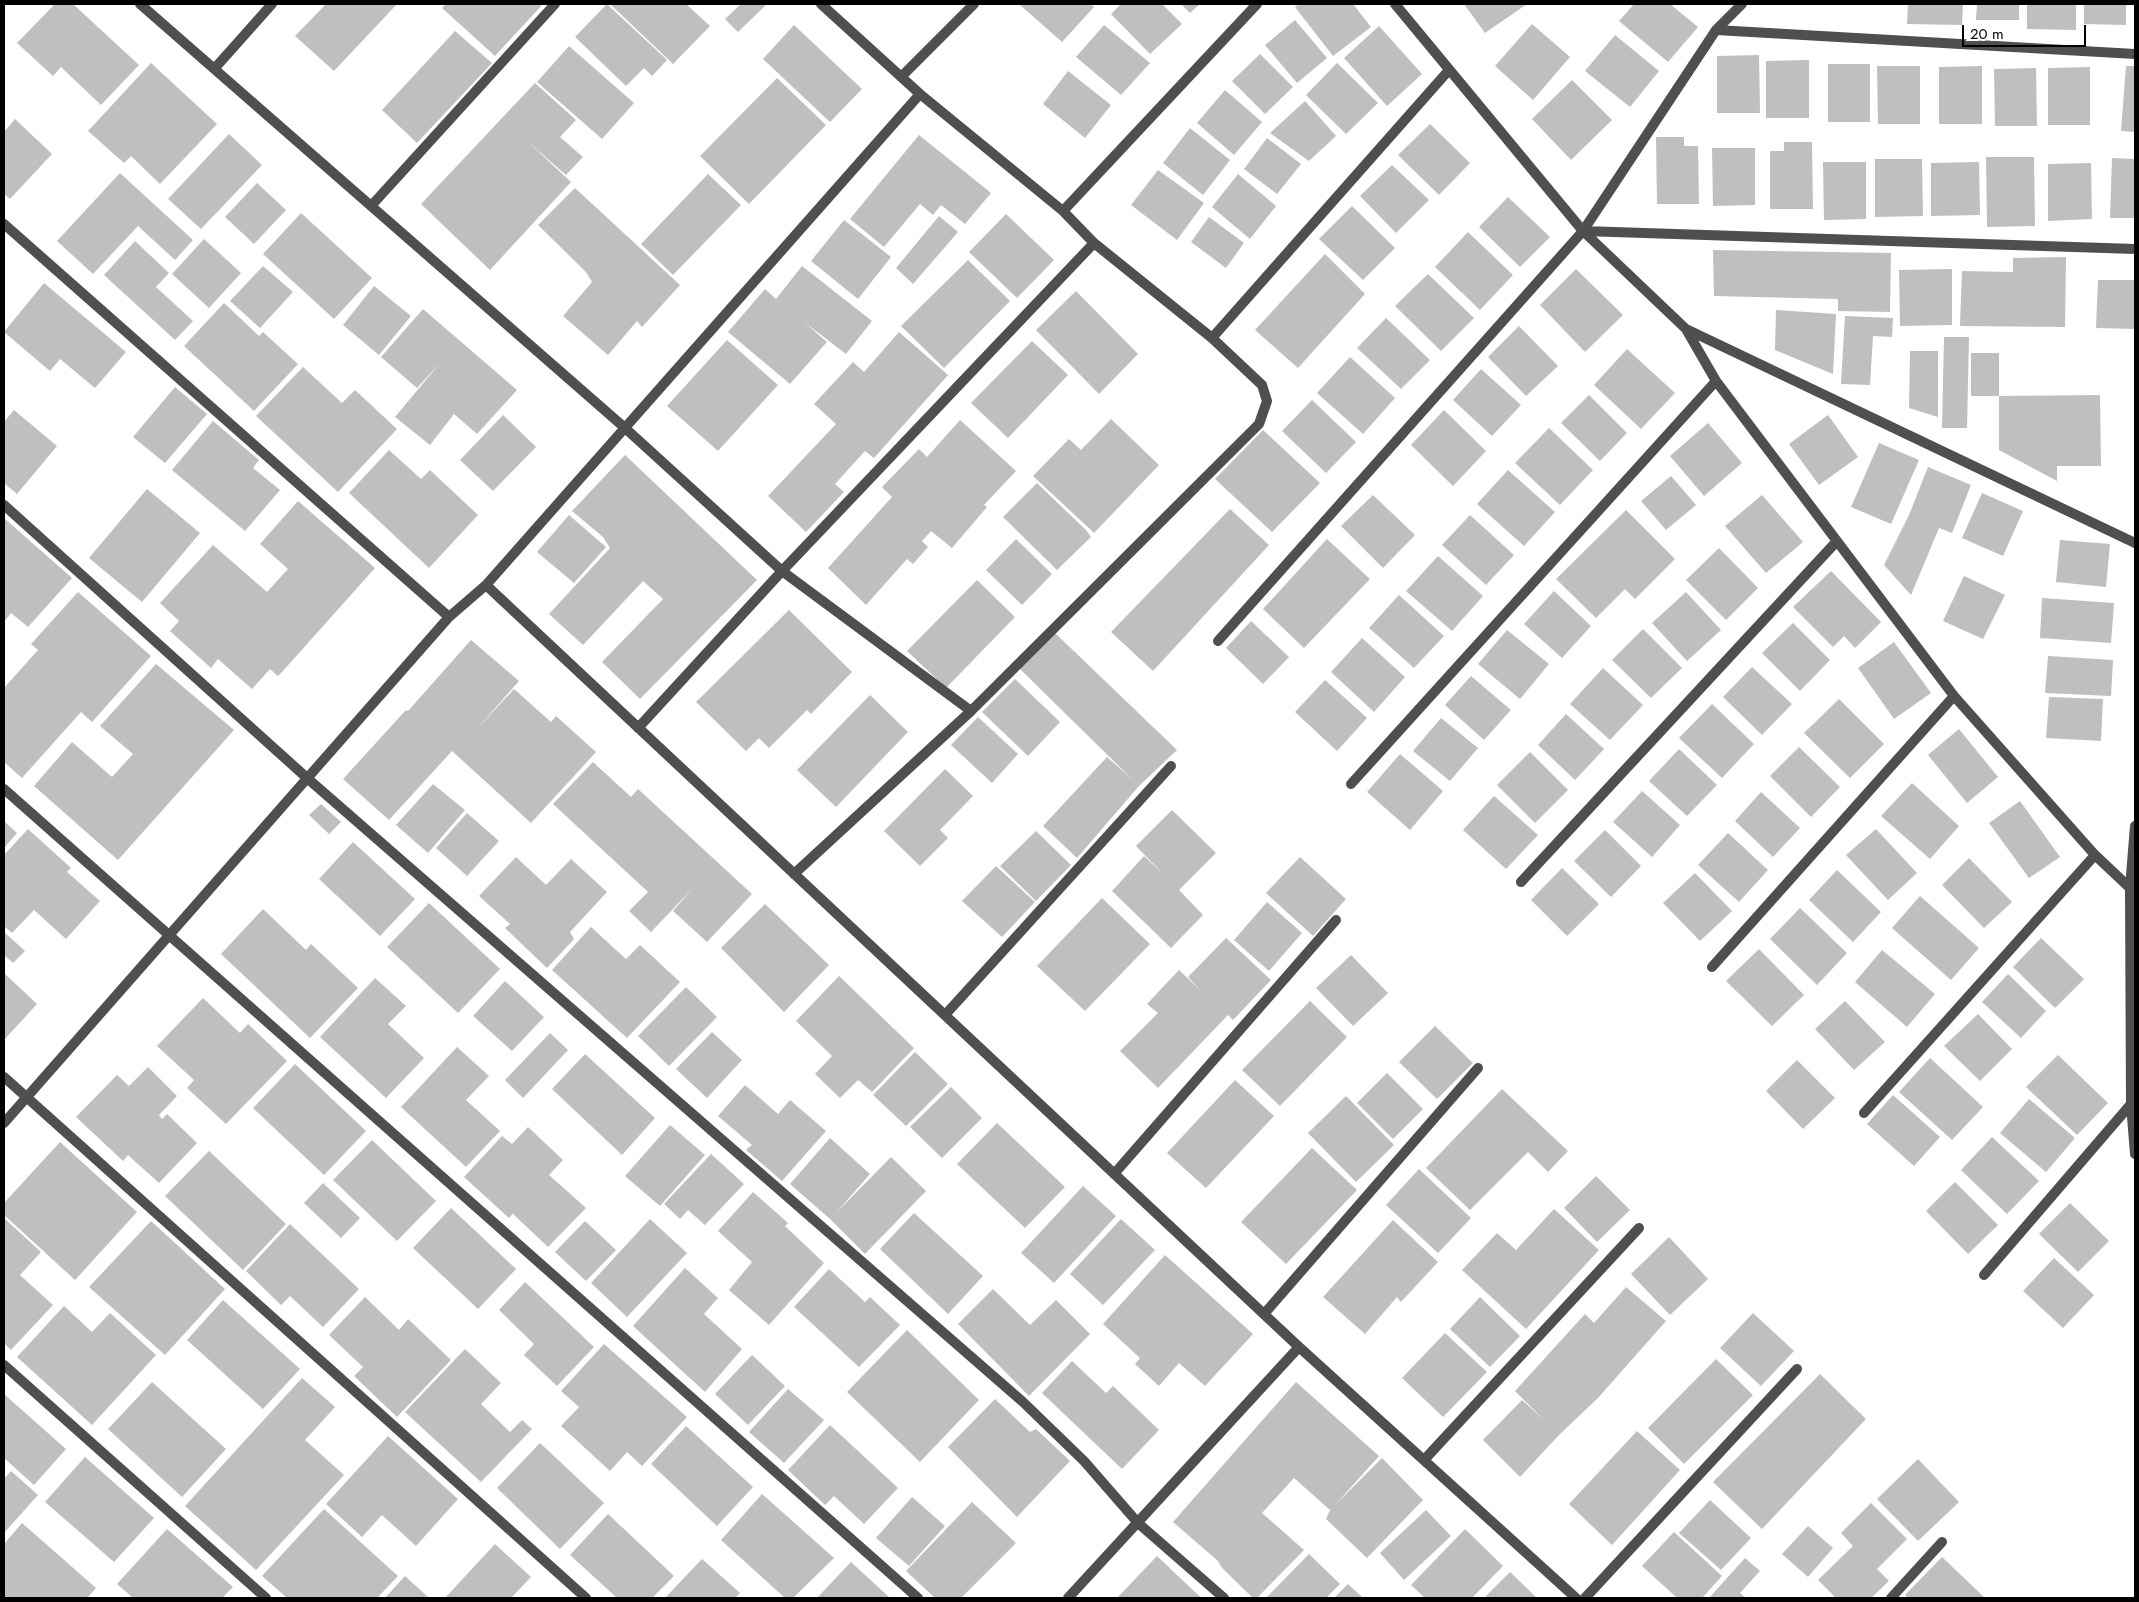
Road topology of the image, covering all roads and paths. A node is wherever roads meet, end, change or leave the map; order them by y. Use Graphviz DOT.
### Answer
graph roads {
  1 [pos="140,4"];
  2 [pos="272,4"];
  3 [pos="555,4"];
  4 [pos="821,4"];
  5 [pos="974,4"];
  6 [pos="1257,4"];
  7 [pos="1396,4"];
  8 [pos="1742,4"];
  9 [pos="1716,30"];
  10 [pos="2135,54"];
  11 [pos="215,68"];
  12 [pos="1449,70"];
  13 [pos="901,77"];
  14 [pos="920,94"];
  15 [pos="371,206"];
  16 [pos="1063,211"];
  17 [pos="4,224"];
  18 [pos="1583,231"];
  19 [pos="1094,242"];
  20 [pos="2135,249"];
  21 [pos="1686,329"];
  22 [pos="1212,338"];
  23 [pos="1716,381"];
  24 [pos="625,428"];
  25 [pos="4,505"];
  26 [pos="1836,541"];
  27 [pos="2135,543"];
  28 [pos="782,572"];
  29 [pos="486,585"];
  30 [pos="449,617"];
  31 [pos="1218,641"];
  32 [pos="1954,696"];
  33 [pos="971,712"];
  34 [pos="638,728"];
  35 [pos="1171,766"];
  36 [pos="307,778"];
  37 [pos="1351,784"];
  38 [pos="4,789"];
  39 [pos="2135,826"];
  40 [pos="2095,854"];
  41 [pos="794,874"];
  42 [pos="1521,882"];
  43 [pos="2130,888"];
  44 [pos="1336,920"];
  45 [pos="168,935"];
  46 [pos="1712,967"];
  47 [pos="945,1016"];
  48 [pos="1478,1068"];
  49 [pos="4,1077"];
  50 [pos="27,1098"];
  51 [pos="2132,1104"];
  52 [pos="1864,1112"];
  53 [pos="4,1122"];
  54 [pos="2135,1154"];
  55 [pos="1114,1174"];
  56 [pos="1638,1228"];
  57 [pos="1984,1275"];
  58 [pos="1264,1314"];
  59 [pos="1299,1347"];
  60 [pos="4,1365"];
  61 [pos="1797,1369"];
  62 [pos="1424,1460"];
  63 [pos="1138,1523"];
  64 [pos="1942,1542"];
  65 [pos="266,1598"];
  66 [pos="586,1598"];
  67 [pos="918,1598"];
  68 [pos="1068,1598"];
  69 [pos="1224,1598"];
  70 [pos="1576,1598"];
  71 [pos="1585,1598"];
  72 [pos="1891,1598"];
  1 -- 11 [label="street"];
  2 -- 11 [label="street"];
  3 -- 15 [label="street"];
  4 -- 13 [label="street"];
  5 -- 13 [label="street"];
  6 -- 16 [label="street"];
  7 -- 12 [label="street"];
  8 -- 9 [label="street"];
  9 -- 10 [label="street"];
  9 -- 18 [label="street"];
  11 -- 15 [label="street"];
  12 -- 18 [label="street"];
  12 -- 22 [label="street"];
  13 -- 14 [label="street"];
  14 -- 16 [label="street"];
  14 -- 24 [label="street"];
  15 -- 24 [label="street"];
  16 -- 19 [label="street"];
  17 -- 30 [label="street"];
  18 -- 20 [label="street"];
  18 -- 21 [label="street"];
  18 -- 31 [label="street"];
  19 -- 22 [label="street"];
  19 -- 28 [label="street"];
  21 -- 23 [label="street"];
  21 -- 27 [label="street"];
  22 -- 33 [label="street"];
  23 -- 26 [label="street"];
  23 -- 37 [label="street"];
  24 -- 28 [label="street"];
  24 -- 29 [label="street"];
  25 -- 36 [label="street"];
  26 -- 32 [label="street"];
  26 -- 42 [label="street"];
  28 -- 33 [label="street"];
  28 -- 34 [label="street"];
  29 -- 30 [label="street"];
  29 -- 34 [label="street"];
  30 -- 36 [label="street"];
  32 -- 40 [label="street"];
  32 -- 46 [label="street"];
  33 -- 41 [label="street"];
  34 -- 41 [label="street"];
  35 -- 47 [label="street"];
  36 -- 45 [label="street"];
  36 -- 63 [label="street"];
  38 -- 45 [label="street"];
  39 -- 43 [label="street"];
  40 -- 43 [label="street"];
  40 -- 52 [label="street"];
  41 -- 47 [label="street"];
  43 -- 51 [label="street"];
  44 -- 55 [label="street"];
  45 -- 50 [label="street"];
  45 -- 67 [label="street"];
  47 -- 55 [label="street"];
  48 -- 58 [label="street"];
  49 -- 50 [label="street"];
  50 -- 53 [label="street"];
  50 -- 66 [label="street"];
  51 -- 54 [label="street"];
  51 -- 57 [label="street"];
  55 -- 58 [label="street"];
  56 -- 62 [label="street"];
  58 -- 59 [label="street"];
  59 -- 62 [label="street"];
  59 -- 63 [label="street"];
  60 -- 65 [label="street"];
  61 -- 71 [label="street"];
  62 -- 70 [label="street"];
  63 -- 68 [label="street"];
  63 -- 69 [label="street"];
  64 -- 72 [label="street"];
}
